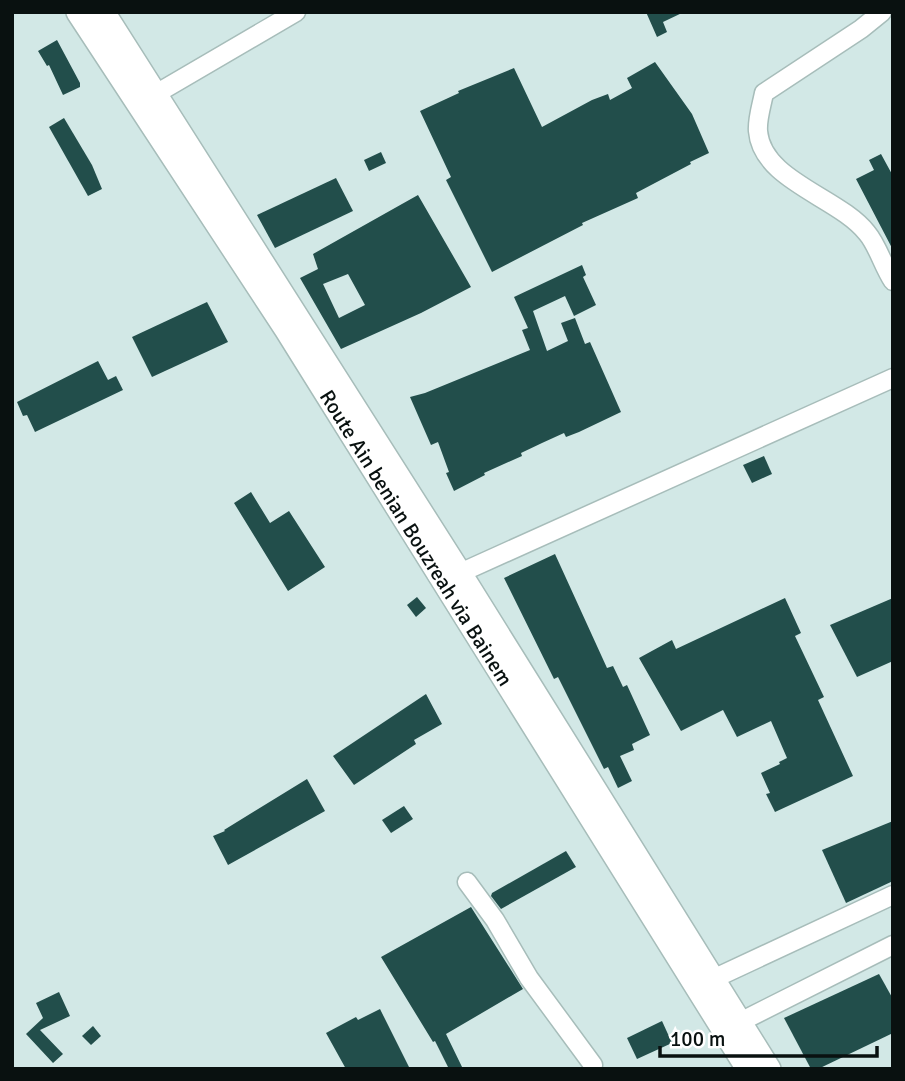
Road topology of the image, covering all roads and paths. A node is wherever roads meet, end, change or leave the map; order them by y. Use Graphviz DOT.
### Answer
graph roads {
  1 [pos="78,12"];
  2 [pos="103,12"];
  3 [pos="296,12"];
  4 [pos="881,12"];
  5 [pos="154,94"];
  6 [pos="893,281"];
  7 [pos="893,378"];
  8 [pos="460,573"];
  9 [pos="467,882"];
  10 [pos="893,895"];
  11 [pos="893,945"];
  12 [pos="713,979"];
  13 [pos="740,1022"];
  14 [pos="592,1069"];
  15 [pos="748,1069"];
  16 [pos="769,1069"];
  1 -- 15 [label="main road, Route Ain benian Bouzreah via Bainem"];
  2 -- 5 [label="main road, Route Ain benian Bouzreah via Bainem"];
  3 -- 5 [label="street"];
  4 -- 6 [label="street"];
  5 -- 8 [label="main road, Route Ain benian Bouzreah via Bainem"];
  7 -- 8 [label="street"];
  8 -- 12 [label="main road, Route Ain benian Bouzreah via Bainem"];
  9 -- 14 [label="street"];
  10 -- 12 [label="street"];
  11 -- 13 [label="street"];
  12 -- 13 [label="main road, Route Ain benian Bouzreah via Bainem"];
  13 -- 16 [label="main road, Route Ain benian Bouzreah via Bainem"];
}
